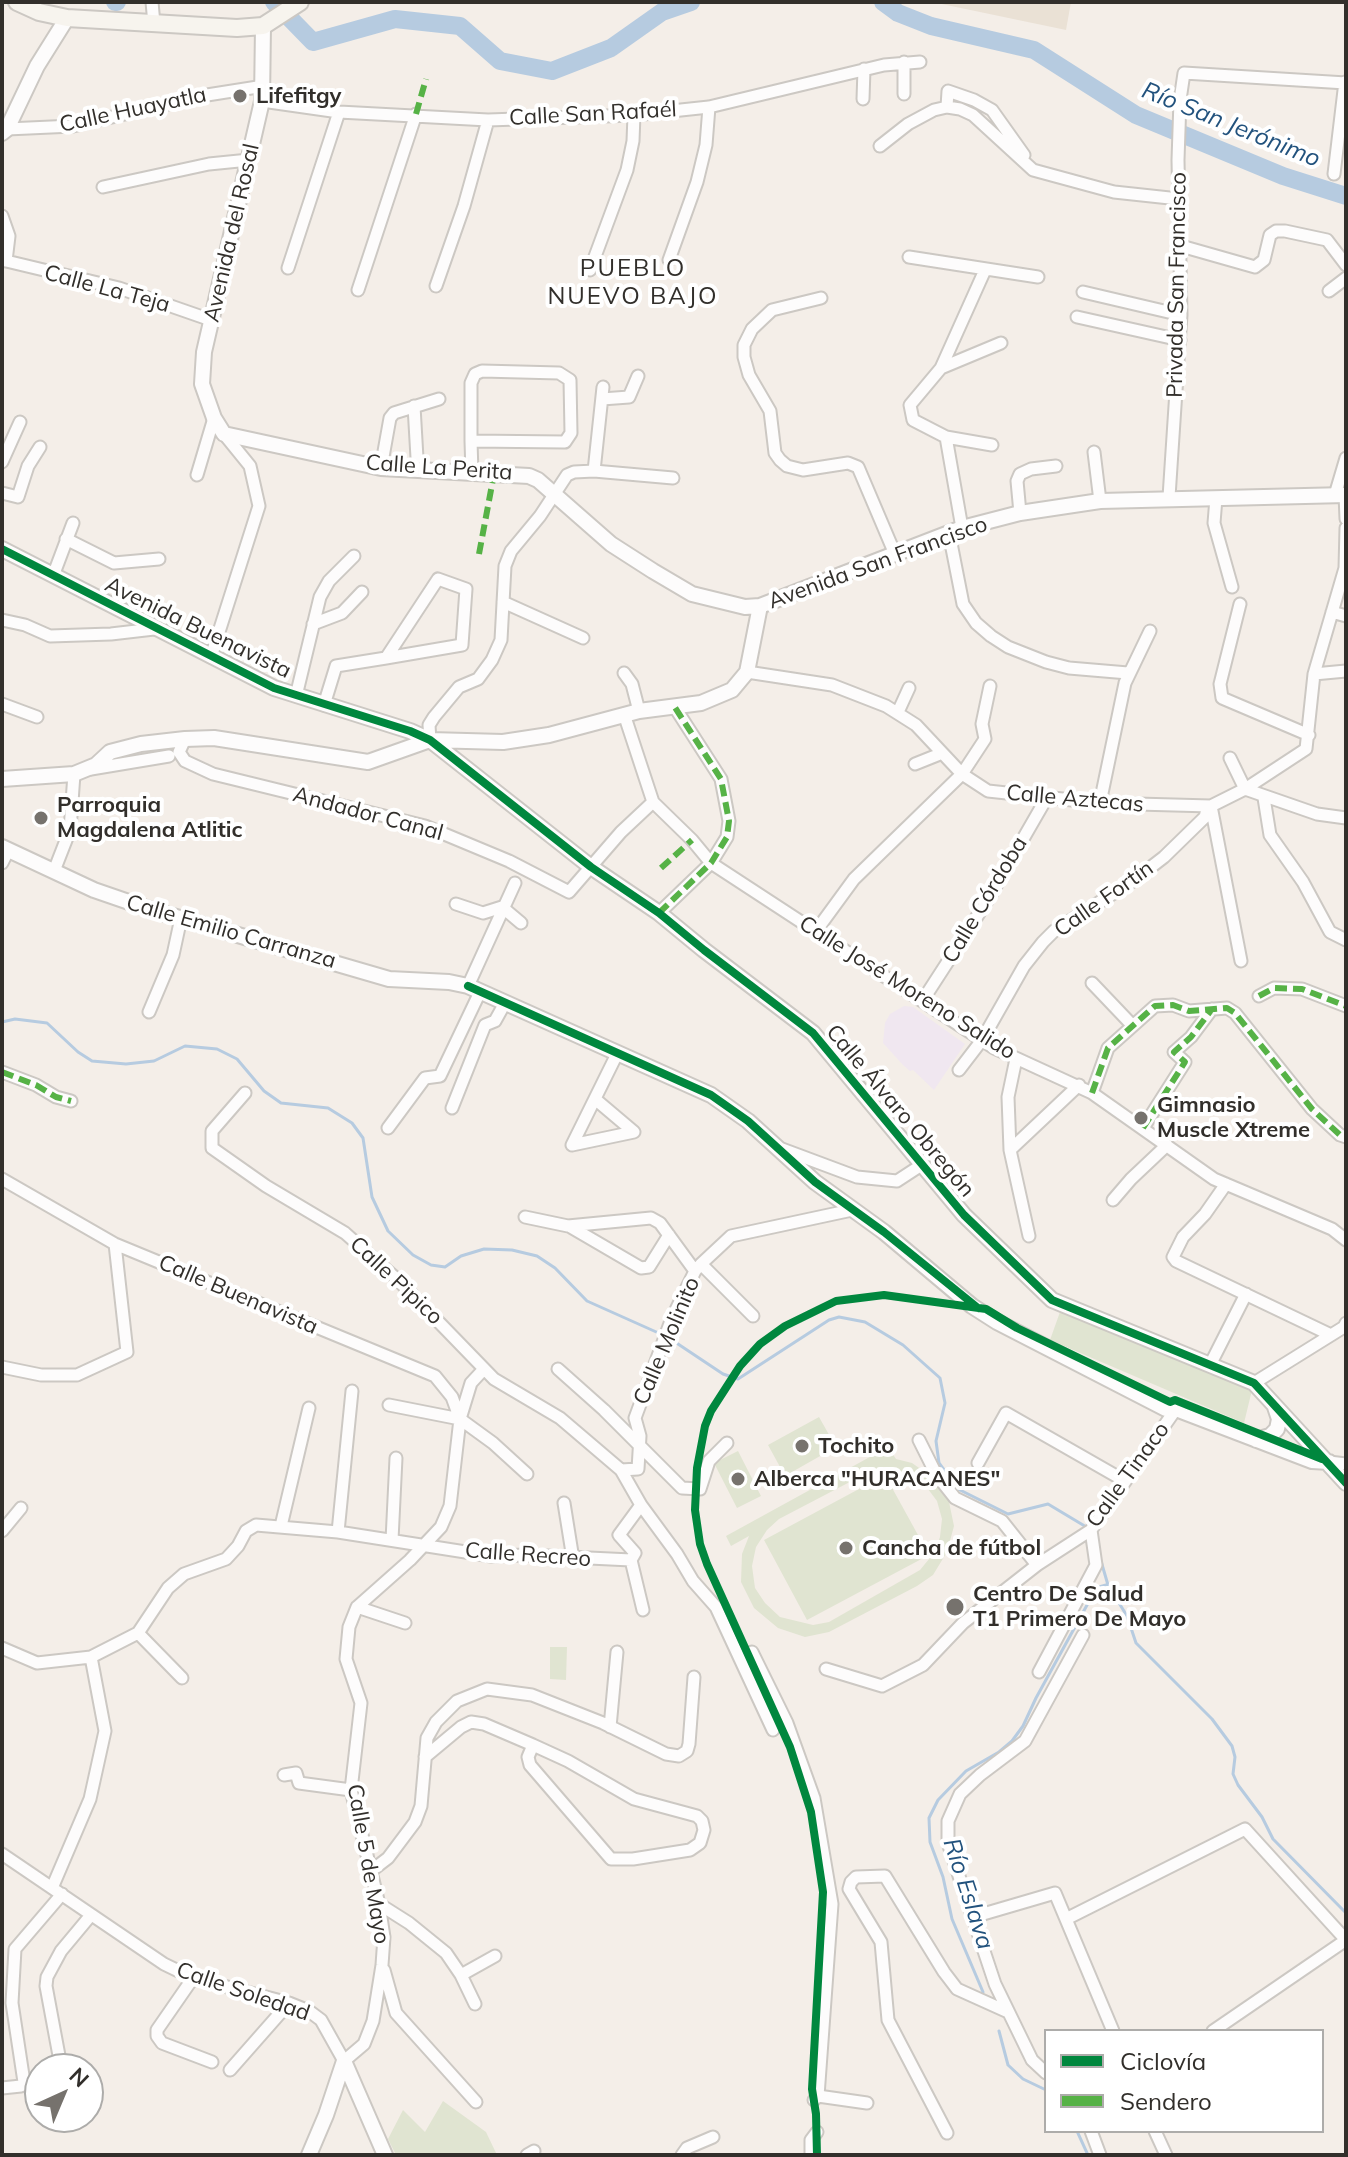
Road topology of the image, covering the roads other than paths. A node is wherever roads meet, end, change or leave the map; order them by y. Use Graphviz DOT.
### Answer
graph roads {
  1 [pos="17,2"];
  2 [pos="152,2"];
  3 [pos="299,3"];
  4 [pos="67,18"];
  5 [pos="154,24"];
  6 [pos="268,24"];
  7 [pos="904,62"];
  8 [pos="920,62"];
  9 [pos="864,69"];
  10 [pos="1345,82"];
  11 [pos="263,94"];
  12 [pos="904,94"];
  13 [pos="863,99"];
  14 [pos="709,107"];
  15 [pos="339,112"];
  16 [pos="416,114"];
  17 [pos="634,115"];
  18 [pos="488,120"];
  19 [pos="4,129"];
  20 [pos="880,146"];
  21 [pos="249,160"];
  22 [pos="1334,174"];
  23 [pos="103,187"];
  24 [pos="1179,199"];
  25 [pos="2,216"];
  26 [pos="1181,246"];
  27 [pos="909,257"];
  28 [pos="4,260"];
  29 [pos="669,260"];
  30 [pos="1346,265"];
  31 [pos="288,268"];
  32 [pos="590,270"];
  33 [pos="985,270"];
  34 [pos="1038,277"];
  35 [pos="1346,278"];
  36 [pos="436,286"];
  37 [pos="358,290"];
  38 [pos="1329,291"];
  39 [pos="1083,292"];
  40 [pos="821,298"];
  41 [pos="1181,315"];
  42 [pos="1077,317"];
  43 [pos="211,320"];
  44 [pos="1180,340"];
  45 [pos="1001,343"];
  46 [pos="941,368"];
  47 [pos="638,376"];
  48 [pos="439,399"];
  49 [pos="414,406"];
  50 [pos="214,418"];
  51 [pos="20,422"];
  52 [pos="224,434"];
  53 [pos="946,437"];
  54 [pos="471,441"];
  55 [pos="992,445"];
  56 [pos="40,447"];
  57 [pos="1094,452"];
  58 [pos="417,458"];
  59 [pos="1346,458"];
  60 [pos="2,462"];
  61 [pos="1056,466"];
  62 [pos="381,468"];
  63 [pos="594,471"];
  64 [pos="472,473"];
  65 [pos="197,475"];
  66 [pos="673,478"];
  67 [pos="2,493"];
  68 [pos="553,494"];
  69 [pos="1342,495"];
  70 [pos="1169,497"];
  71 [pos="1216,498"];
  72 [pos="1100,501"];
  73 [pos="1020,513"];
  74 [pos="1346,519"];
  75 [pos="73,523"];
  76 [pos="1346,528"];
  77 [pos="956,530"];
  78 [pos="66,539"];
  79 [pos="2,549"];
  80 [pos="895,554"];
  81 [pos="354,556"];
  82 [pos="159,559"];
  83 [pos="53,576"];
  84 [pos="1232,587"];
  85 [pos="362,592"];
  86 [pos="503,602"];
  87 [pos="1240,604"];
  88 [pos="760,606"];
  89 [pos="1332,612"];
  90 [pos="1346,616"];
  91 [pos="2,620"];
  92 [pos="313,624"];
  93 [pos="154,629"];
  94 [pos="1150,631"];
  95 [pos="583,638"];
  96 [pos="211,657"];
  97 [pos="386,658"];
  98 [pos="1346,671"];
  99 [pos="747,672"];
  100 [pos="624,673"];
  101 [pos="1128,673"];
  102 [pos="1314,674"];
  103 [pos="990,686"];
  104 [pos="909,688"];
  105 [pos="296,696"];
  106 [pos="2,704"];
  107 [pos="324,705"];
  108 [pos="674,706"];
  109 [pos="631,712"];
  110 [pos="898,712"];
  111 [pos="37,717"];
  112 [pos="1309,735"];
  113 [pos="185,739"];
  114 [pos="430,740"];
  115 [pos="940,754"];
  116 [pos="169,756"];
  117 [pos="1230,758"];
  118 [pos="915,764"];
  119 [pos="80,772"];
  120 [pos="962,774"];
  121 [pos="2,779"];
  122 [pos="1245,789"];
  123 [pos="1264,798"];
  124 [pos="1046,799"];
  125 [pos="653,802"];
  126 [pos="1100,803"];
  127 [pos="1209,806"];
  128 [pos="1346,818"];
  129 [pos="4,854"];
  130 [pos="711,863"];
  131 [pos="591,867"];
  132 [pos="54,871"];
  133 [pos="515,883"];
  134 [pos="456,904"];
  135 [pos="502,907"];
  136 [pos="659,913"];
  137 [pos="181,918"];
  138 [pos="521,923"];
  139 [pos="816,931"];
  140 [pos="1346,940"];
  141 [pos="1241,961"];
  142 [pos="1092,983"];
  143 [pos="474,989"];
  144 [pos="1259,996"];
  145 [pos="923,1000"];
  146 [pos="505,1003"];
  147 [pos="1346,1006"];
  148 [pos="1212,1009"];
  149 [pos="149,1012"];
  150 [pos="1132,1025"];
  151 [pos="982,1040"];
  152 [pos="617,1054"];
  153 [pos="1016,1059"];
  154 [pos="959,1070"];
  155 [pos="2,1072"];
  156 [pos="1079,1085"];
  157 [pos="245,1093"];
  158 [pos="1092,1093"];
  159 [pos="595,1099"];
  160 [pos="71,1101"];
  161 [pos="452,1108"];
  162 [pos="388,1128"];
  163 [pos="1143,1128"];
  164 [pos="1346,1137"];
  165 [pos="1167,1145"];
  166 [pos="775,1146"];
  167 [pos="1010,1150"];
  168 [pos="923,1164"];
  169 [pos="2,1179"];
  170 [pos="1226,1184"];
  171 [pos="1113,1200"];
  172 [pos="852,1210"];
  173 [pos="525,1217"];
  174 [pos="568,1226"];
  175 [pos="669,1235"];
  176 [pos="1029,1236"];
  177 [pos="1346,1240"];
  178 [pos="115,1244"];
  179 [pos="698,1268"];
  180 [pos="1246,1294"];
  181 [pos="753,1316"];
  182 [pos="1346,1323"];
  183 [pos="1331,1335"];
  184 [pos="1210,1365"];
  185 [pos="2,1367"];
  186 [pos="484,1369"];
  187 [pos="558,1369"];
  188 [pos="1254,1383"];
  189 [pos="352,1391"];
  190 [pos="389,1405"];
  191 [pos="1274,1407"];
  192 [pos="309,1408"];
  193 [pos="1176,1409"];
  194 [pos="460,1419"];
  195 [pos="919,1440"];
  196 [pos="1256,1440"];
  197 [pos="727,1443"];
  198 [pos="641,1446"];
  199 [pos="396,1458"];
  200 [pos="1329,1462"];
  201 [pos="978,1463"];
  202 [pos="1346,1464"];
  203 [pos="621,1470"];
  204 [pos="527,1474"];
  205 [pos="1125,1481"];
  206 [pos="1346,1483"];
  207 [pos="564,1503"];
  208 [pos="641,1505"];
  209 [pos="21,1508"];
  210 [pos="281,1526"];
  211 [pos="1091,1530"];
  212 [pos="2,1531"];
  213 [pos="338,1532"];
  214 [pos="392,1540"];
  215 [pos="425,1545"];
  216 [pos="573,1559"];
  217 [pos="631,1560"];
  218 [pos="1037,1565"];
  219 [pos="357,1607"];
  220 [pos="643,1610"];
  221 [pos="405,1623"];
  222 [pos="138,1633"];
  223 [pos="1083,1635"];
  224 [pos="2,1648"];
  225 [pos="617,1652"];
  226 [pos="752,1652"];
  227 [pos="91,1657"];
  228 [pos="826,1669"];
  229 [pos="1039,1672"];
  230 [pos="694,1677"];
  231 [pos="182,1678"];
  232 [pos="610,1727"];
  233 [pos="773,1730"];
  234 [pos="533,1745"];
  235 [pos="425,1757"];
  236 [pos="284,1775"];
  237 [pos="351,1790"];
  238 [pos="2,1854"];
  239 [pos="371,1871"];
  240 [pos="57,1891"];
  241 [pos="379,1904"];
  242 [pos="91,1915"];
  243 [pos="973,1917"];
  244 [pos="1068,1918"];
  245 [pos="1346,1940"];
  246 [pos="495,1956"];
  247 [pos="382,1965"];
  248 [pos="461,1975"];
  249 [pos="193,1978"];
  250 [pos="289,2003"];
  251 [pos="475,2004"];
  252 [pos="1008,2012"];
  253 [pos="1112,2029"];
  254 [pos="1216,2029"];
  255 [pos="59,2053"];
  256 [pos="344,2061"];
  257 [pos="212,2062"];
  258 [pos="230,2070"];
  259 [pos="1044,2071"];
  260 [pos="2,2088"];
  261 [pos="476,2102"];
  262 [pos="867,2103"];
  263 [pos="817,2132"];
  264 [pos="947,2133"];
  265 [pos="1092,2133"];
  266 [pos="1156,2133"];
  267 [pos="713,2137"];
  268 [pos="309,2155"];
  269 [pos="385,2155"];
  270 [pos="682,2155"];
  271 [pos="811,2155"];
  272 [pos="1100,2155"];
  273 [pos="1166,2155"];
  1 -- 4 [label="main road"];
  2 -- 5 [label="street"];
  3 -- 6 [label="main road"];
  4 -- 5 [label="main road"];
  4 -- 19 [label="street"];
  5 -- 6 [label="main road"];
  6 -- 11 [label="street, Avenida del Rosal"];
  7 -- 8 [label="street, Calle San Rafaél"];
  7 -- 9 [label="street, Calle San Rafaél"];
  7 -- 12 [label="street"];
  9 -- 13 [label="street"];
  9 -- 14 [label="street, Calle San Rafaél"];
  10 -- 22 [label="street"];
  10 -- 24 [label="street, Privada San Francisco"];
  11 -- 15 [label="street, Calle San Rafaél"];
  11 -- 19 [label="street, Calle Huayatla"];
  11 -- 21 [label="street, Avenida del Rosal"];
  14 -- 17 [label="street, Calle San Rafaél"];
  14 -- 29 [label="street"];
  15 -- 16 [label="street, Calle San Rafaél"];
  15 -- 31 [label="street"];
  16 -- 18 [label="street, Calle San Rafaél"];
  16 -- 37 [label="street"];
  17 -- 18 [label="street, Calle San Rafaél"];
  17 -- 32 [label="street"];
  18 -- 36 [label="street"];
  20 -- 24 [label="street"];
  21 -- 23 [label="street"];
  21 -- 43 [label="street, Avenida del Rosal"];
  24 -- 26 [label="street, Privada San Francisco"];
  25 -- 28 [label="street"];
  26 -- 30 [label="street"];
  26 -- 41 [label="street, Privada San Francisco"];
  27 -- 33 [label="street"];
  28 -- 43 [label="street, Calle La Teja"];
  33 -- 34 [label="street"];
  33 -- 46 [label="street"];
  35 -- 38 [label="street"];
  39 -- 41 [label="street"];
  40 -- 80 [label="street"];
  41 -- 44 [label="street, Privada San Francisco"];
  42 -- 44 [label="street"];
  43 -- 50 [label="street, Avenida del Rosal"];
  44 -- 70 [label="street, Privada San Francisco"];
  45 -- 46 [label="street"];
  46 -- 53 [label="street"];
  47 -- 63 [label="street"];
  48 -- 49 [label="street"];
  49 -- 58 [label="street"];
  49 -- 62 [label="street"];
  50 -- 52 [label="street, Avenida del Rosal"];
  50 -- 65 [label="street"];
  51 -- 60 [label="street"];
  52 -- 62 [label="street, Calle La Perita"];
  52 -- 96 [label="street"];
  53 -- 55 [label="street"];
  53 -- 77 [label="street"];
  54 -- 54 [label="street"];
  54 -- 64 [label="street"];
  56 -- 67 [label="street"];
  57 -- 72 [label="street"];
  59 -- 69 [label="street"];
  61 -- 73 [label="street"];
  62 -- 64 [label="street, Calle La Perita"];
  63 -- 66 [label="street"];
  63 -- 68 [label="street"];
  64 -- 68 [label="street, Calle La Perita"];
  68 -- 86 [label="street"];
  68 -- 88 [label="street, Calle La Perita"];
  69 -- 71 [label="street, Avenida San Francisco"];
  69 -- 74 [label="street"];
  70 -- 71 [label="street, Avenida San Francisco"];
  70 -- 72 [label="street, Avenida San Francisco"];
  71 -- 84 [label="street"];
  72 -- 73 [label="street, Avenida San Francisco"];
  73 -- 77 [label="street, Avenida San Francisco"];
  75 -- 78 [label="street"];
  76 -- 89 [label="street"];
  77 -- 80 [label="street, Avenida San Francisco"];
  77 -- 101 [label="street"];
  78 -- 82 [label="street"];
  78 -- 83 [label="street"];
  79 -- 83 [label="street, Avenida Buenavista"];
  80 -- 88 [label="street, Avenida San Francisco"];
  81 -- 92 [label="street"];
  83 -- 93 [label="street, Avenida Buenavista"];
  85 -- 92 [label="street"];
  86 -- 95 [label="street"];
  86 -- 114 [label="street"];
  87 -- 112 [label="street"];
  88 -- 99 [label="street, Avenida San Francisco"];
  89 -- 90 [label="street"];
  89 -- 102 [label="street"];
  91 -- 93 [label="street"];
  92 -- 105 [label="street"];
  93 -- 96 [label="street, Avenida Buenavista"];
  94 -- 101 [label="street"];
  96 -- 105 [label="street, Avenida Buenavista"];
  97 -- 97 [label="street"];
  97 -- 107 [label="street"];
  98 -- 102 [label="street"];
  99 -- 108 [label="street"];
  99 -- 110 [label="street, Calle Aztecas"];
  100 -- 109 [label="street"];
  101 -- 126 [label="street"];
  102 -- 112 [label="street"];
  103 -- 120 [label="street"];
  104 -- 110 [label="street"];
  105 -- 107 [label="street, Avenida Buenavista"];
  106 -- 111 [label="street"];
  107 -- 114 [label="street, Avenida Buenavista"];
  108 -- 109 [label="street"];
  108 -- 130 [label="street"];
  109 -- 114 [label="street"];
  109 -- 125 [label="street"];
  110 -- 115 [label="street, Calle Aztecas"];
  112 -- 122 [label="street, Calle Aztecas"];
  113 -- 114 [label="street"];
  113 -- 119 [label="street"];
  113 -- 131 [label="street, Andador Canal"];
  114 -- 131 [label="street, Calle Álvaro Obregón"];
  115 -- 118 [label="street"];
  115 -- 120 [label="street, Calle Aztecas"];
  116 -- 119 [label="street"];
  117 -- 122 [label="street"];
  119 -- 121 [label="street"];
  119 -- 132 [label="street"];
  120 -- 124 [label="street, Calle Aztecas"];
  120 -- 139 [label="street"];
  122 -- 123 [label="street"];
  122 -- 127 [label="street, Calle Aztecas"];
  123 -- 128 [label="street"];
  123 -- 140 [label="street"];
  124 -- 126 [label="street, Calle Aztecas"];
  124 -- 145 [label="street, Calle Córdoba"];
  125 -- 130 [label="street, Calle José Moreno Salido"];
  125 -- 131 [label="street"];
  126 -- 127 [label="street, Calle Aztecas"];
  127 -- 141 [label="street"];
  127 -- 151 [label="street, Calle Fortín"];
  129 -- 132 [label="street, Calle Emilio Carranza"];
  130 -- 136 [label="street"];
  130 -- 139 [label="street, Calle José Moreno Salido"];
  131 -- 136 [label="street, Calle Álvaro Obregón"];
  132 -- 137 [label="street, Calle Emilio Carranza"];
  133 -- 135 [label="street"];
  134 -- 135 [label="street"];
  135 -- 138 [label="street"];
  135 -- 143 [label="street"];
  136 -- 168 [label="street, Calle Álvaro Obregón"];
  137 -- 143 [label="street, Calle Emilio Carranza"];
  137 -- 149 [label="street"];
  139 -- 145 [label="street, Calle José Moreno Salido"];
  142 -- 150 [label="street"];
  143 -- 146 [label="street, Calle Emilio Carranza"];
  143 -- 162 [label="street"];
  144 -- 147 [label="street"];
  145 -- 151 [label="street, Calle José Moreno Salido"];
  146 -- 152 [label="street, Calle Emilio Carranza"];
  146 -- 161 [label="street"];
  148 -- 150 [label="street"];
  148 -- 163 [label="street"];
  148 -- 164 [label="street"];
  150 -- 158 [label="street"];
  151 -- 153 [label="street, Calle José Moreno Salido"];
  151 -- 154 [label="street, Calle Fortín"];
  152 -- 159 [label="street"];
  152 -- 166 [label="street, Calle Emilio Carranza"];
  153 -- 156 [label="street, Calle José Moreno Salido"];
  153 -- 167 [label="street"];
  155 -- 160 [label="street"];
  156 -- 158 [label="street, Calle José Moreno Salido"];
  156 -- 167 [label="street"];
  157 -- 186 [label="street, Calle Pipico"];
  158 -- 163 [label="street, Calle José Moreno Salido"];
  159 -- 159 [label="street"];
  163 -- 165 [label="street, Calle José Moreno Salido"];
  165 -- 170 [label="street, Calle José Moreno Salido"];
  165 -- 171 [label="street"];
  166 -- 168 [label="street"];
  166 -- 172 [label="street, Calle Emilio Carranza"];
  167 -- 176 [label="street"];
  168 -- 184 [label="street, Calle Álvaro Obregón"];
  169 -- 178 [label="street, Calle Buenavista"];
  170 -- 177 [label="street, Calle José Moreno Salido"];
  170 -- 180 [label="street"];
  172 -- 179 [label="street, Calle Molinito"];
  172 -- 193 [label="street, Calle Emilio Carranza"];
  173 -- 174 [label="street"];
  174 -- 175 [label="street"];
  174 -- 175 [label="street"];
  175 -- 179 [label="street"];
  178 -- 185 [label="street"];
  178 -- 194 [label="street, Calle Buenavista"];
  179 -- 181 [label="street"];
  179 -- 198 [label="street, Calle Molinito"];
  180 -- 183 [label="street"];
  180 -- 184 [label="street"];
  182 -- 183 [label="street"];
  183 -- 188 [label="street"];
  184 -- 188 [label="street, Calle Álvaro Obregón"];
  186 -- 194 [label="street"];
  186 -- 203 [label="street, Calle Pipico"];
  187 -- 198 [label="street"];
  188 -- 191 [label="street, Calle Álvaro Obregón"];
  189 -- 213 [label="street"];
  190 -- 194 [label="street"];
  191 -- 196 [label="street"];
  191 -- 200 [label="street, Calle Álvaro Obregón"];
  192 -- 210 [label="street"];
  193 -- 196 [label="street, Calle Emilio Carranza"];
  193 -- 205 [label="street, Calle Tinaco"];
  194 -- 204 [label="street"];
  194 -- 215 [label="street"];
  195 -- 218 [label="street"];
  196 -- 200 [label="street, Calle Emilio Carranza"];
  197 -- 198 [label="street"];
  198 -- 203 [label="street"];
  199 -- 214 [label="street"];
  200 -- 202 [label="street"];
  200 -- 206 [label="street, Calle Álvaro Obregón"];
  201 -- 205 [label="street"];
  203 -- 208 [label="street, Calle Pipico"];
  205 -- 211 [label="street, Calle Tinaco"];
  207 -- 216 [label="street"];
  208 -- 217 [label="street"];
  208 -- 233 [label="street, Calle Pipico"];
  209 -- 212 [label="street"];
  210 -- 213 [label="street, Calle Recreo"];
  210 -- 222 [label="street, Calle Recreo"];
  211 -- 218 [label="street, Calle Tinaco"];
  211 -- 229 [label="street"];
  213 -- 214 [label="street, Calle Recreo"];
  214 -- 215 [label="street, Calle Recreo"];
  215 -- 216 [label="street, Calle Recreo"];
  215 -- 219 [label="street"];
  216 -- 217 [label="street, Calle Recreo"];
  217 -- 220 [label="street"];
  218 -- 228 [label="street, Calle Tinaco"];
  219 -- 221 [label="street"];
  219 -- 237 [label="street, Calle 5 de Mayo"];
  222 -- 227 [label="street"];
  222 -- 231 [label="street"];
  223 -- 243 [label="street"];
  224 -- 227 [label="street"];
  225 -- 232 [label="street"];
  226 -- 262 [label="street"];
  227 -- 240 [label="street"];
  230 -- 232 [label="street"];
  232 -- 235 [label="street"];
  234 -- 234 [label="street"];
  234 -- 235 [label="street"];
  235 -- 239 [label="street"];
  236 -- 237 [label="street"];
  237 -- 239 [label="street, Calle 5 de Mayo"];
  238 -- 240 [label="street, Calle Soledad"];
  239 -- 241 [label="street, Calle 5 de Mayo"];
  240 -- 242 [label="street, Calle Soledad"];
  240 -- 260 [label="street"];
  241 -- 247 [label="street, Calle 5 de Mayo"];
  241 -- 248 [label="street"];
  242 -- 249 [label="street, Calle Soledad"];
  242 -- 255 [label="street"];
  243 -- 244 [label="street"];
  243 -- 252 [label="street"];
  244 -- 245 [label="street"];
  244 -- 253 [label="street"];
  245 -- 254 [label="street"];
  246 -- 248 [label="street"];
  247 -- 256 [label="street, Calle 5 de Mayo"];
  247 -- 261 [label="street"];
  248 -- 251 [label="street"];
  249 -- 250 [label="street, Calle Soledad"];
  249 -- 257 [label="street"];
  250 -- 256 [label="street, Calle Soledad"];
  250 -- 258 [label="street"];
  252 -- 259 [label="street"];
  252 -- 264 [label="street"];
  256 -- 268 [label="street"];
  256 -- 269 [label="street, Calle Soledad"];
  263 -- 271 [label="street"];
  265 -- 272 [label="street"];
  266 -- 273 [label="street"];
  267 -- 270 [label="street"];
}
